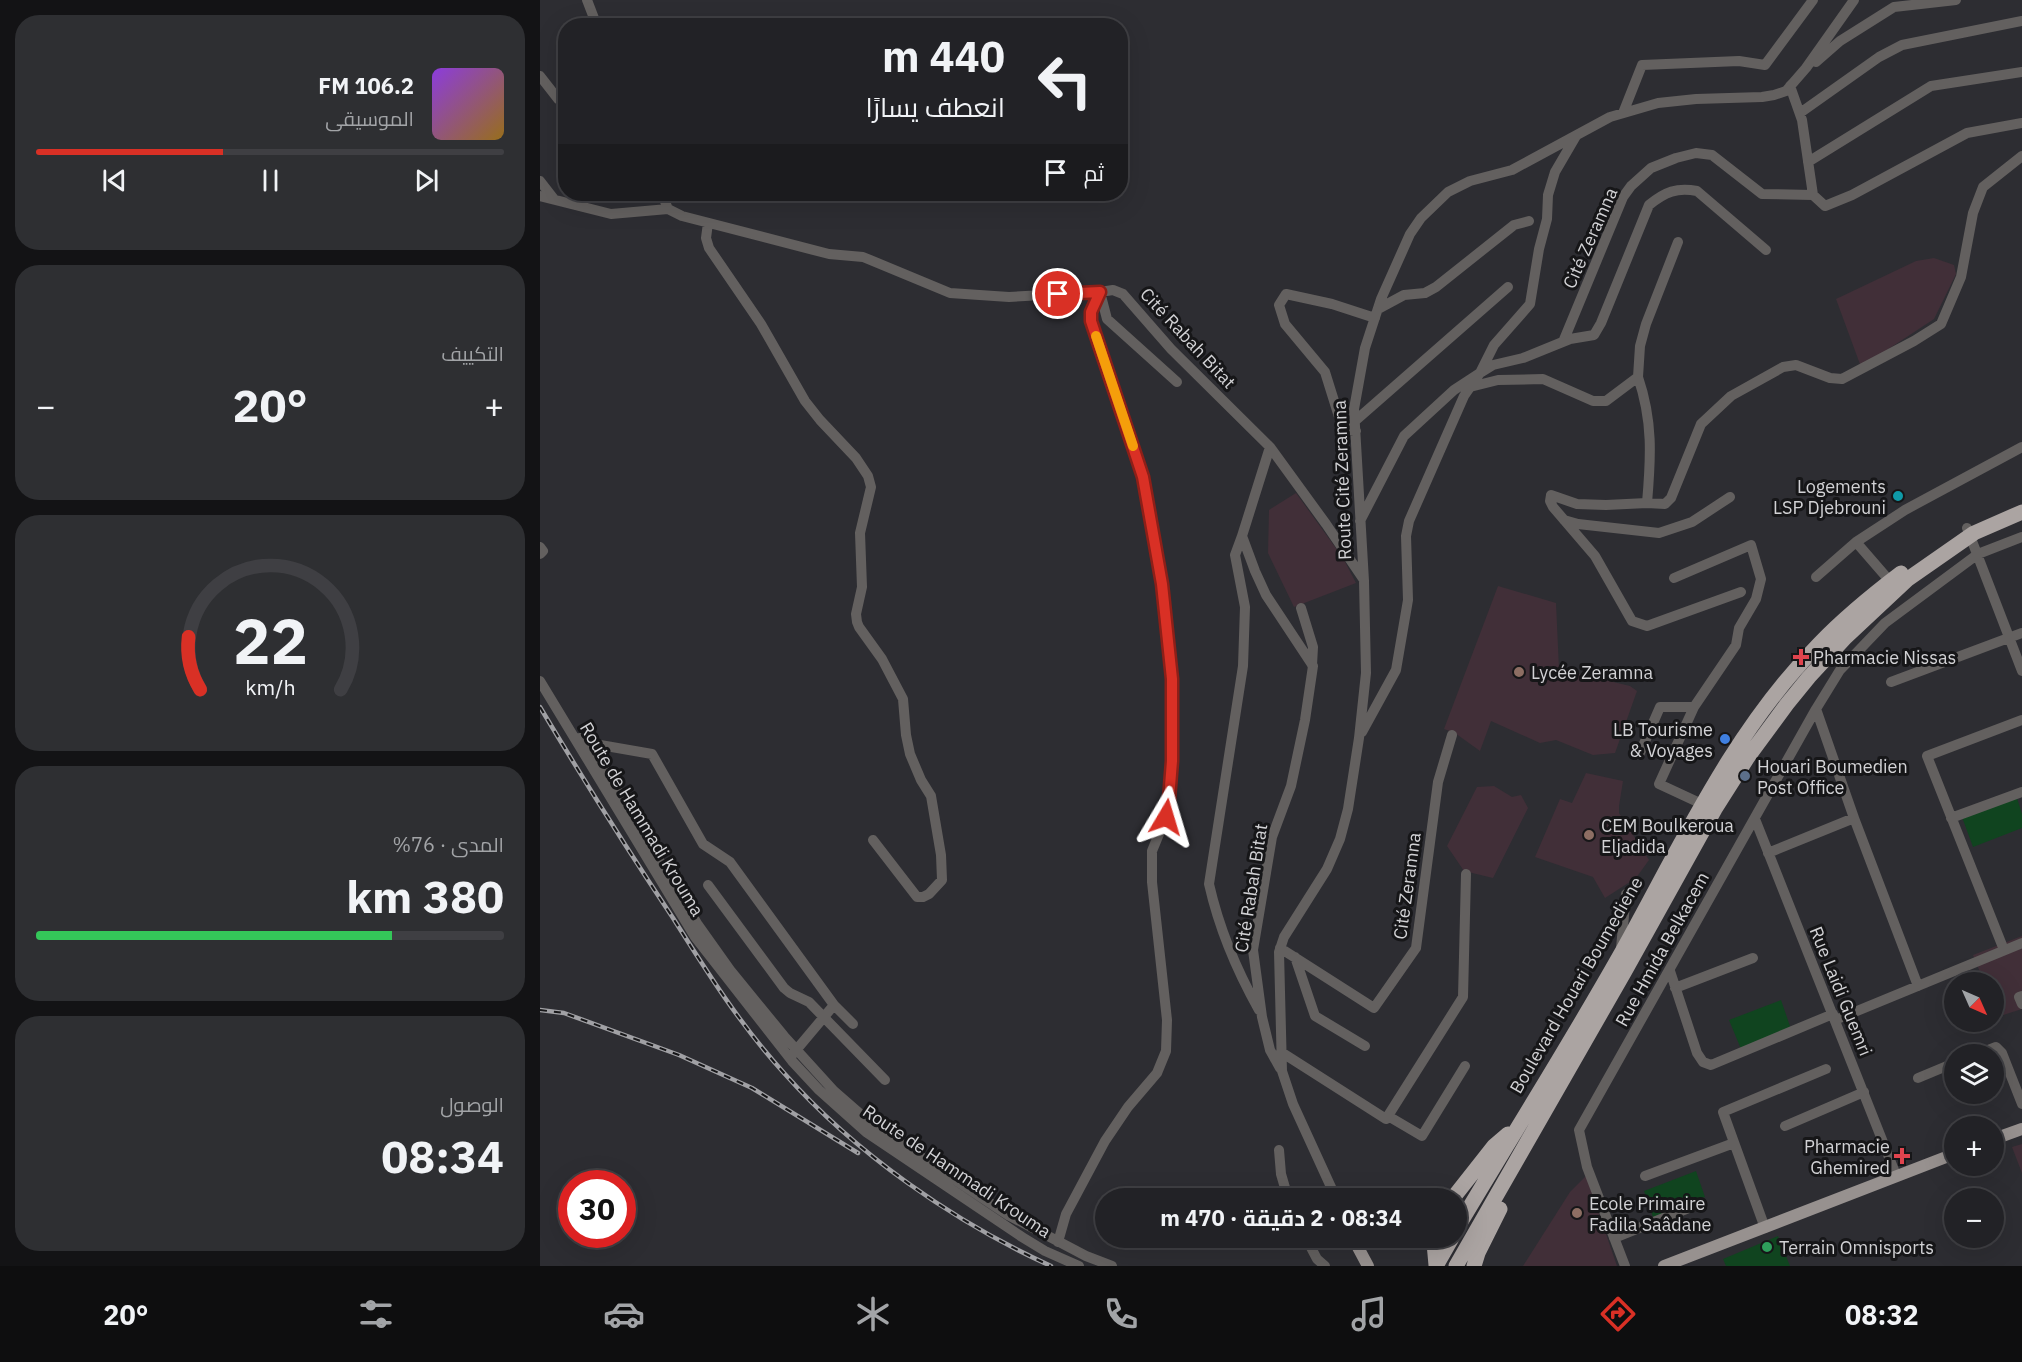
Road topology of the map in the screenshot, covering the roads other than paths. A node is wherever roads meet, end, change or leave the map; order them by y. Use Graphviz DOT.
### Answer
graph roads {
  1 [pos="587,0"];
  2 [pos="1813,0"];
  3 [pos="1854,0"];
  4 [pos="1956,0"];
  5 [pos="594,18"];
  6 [pos="2022,21"];
  7 [pos="2022,72"];
  8 [pos="540,76"];
  9 [pos="1790,86"];
  10 [pos="558,99"];
  11 [pos="1623,113"];
  12 [pos="1800,113"];
  13 [pos="2022,123"];
  14 [pos="1576,136"];
  15 [pos="2022,156"];
  16 [pos="1808,162"];
  17 [pos="540,181"];
  18 [pos="1813,195"];
  19 [pos="540,196"];
  20 [pos="554,199"];
  21 [pos="558,200"];
  22 [pos="562,201"];
  23 [pos="665,201"];
  24 [pos="668,209"];
  25 [pos="1529,221"];
  26 [pos="708,223"];
  27 [pos="1678,242"];
  28 [pos="1766,250"];
  29 [pos="1508,287"];
  30 [pos="1100,292"];
  31 [pos="1376,314"];
  32 [pos="1563,342"];
  33 [pos="1480,373"];
  34 [pos="1638,377"];
  35 [pos="1177,382"];
  36 [pos="1470,387"];
  37 [pos="1355,426"];
  38 [pos="1270,447"];
  39 [pos="2022,447"];
  40 [pos="1730,496"];
  41 [pos="1647,502"];
  42 [pos="2022,502"];
  43 [pos="2022,512"];
  44 [pos="1564,520"];
  45 [pos="1360,522"];
  46 [pos="1969,532"];
  47 [pos="1242,536"];
  48 [pos="2022,537"];
  49 [pos="1856,542"];
  50 [pos="540,547"];
  51 [pos="540,554"];
  52 [pos="1978,554"];
  53 [pos="1674,578"];
  54 [pos="1816,578"];
  55 [pos="1364,581"];
  56 [pos="1894,586"];
  57 [pos="1741,592"];
  58 [pos="1301,608"];
  59 [pos="2022,633"];
  60 [pos="2010,638"];
  61 [pos="1312,665"];
  62 [pos="2022,670"];
  63 [pos="540,681"];
  64 [pos="1891,682"];
  65 [pos="1694,707"];
  66 [pos="1816,709"];
  67 [pos="560,715"];
  68 [pos="2022,720"];
  69 [pos="1452,735"];
  70 [pos="1359,738"];
  71 [pos="583,742"];
  72 [pos="1639,755"];
  73 [pos="2022,792"];
  74 [pos="1702,804"];
  75 [pos="1854,818"];
  76 [pos="1952,818"];
  77 [pos="1755,819"];
  78 [pos="873,840"];
  79 [pos="1768,853"];
  80 [pos="1466,874"];
  81 [pos="708,885"];
  82 [pos="1626,894"];
  83 [pos="2022,943"];
  84 [pos="1280,948"];
  85 [pos="2004,950"];
  86 [pos="1620,954"];
  87 [pos="1295,957"];
  88 [pos="1753,958"];
  89 [pos="1625,971"];
  90 [pos="1670,971"];
  91 [pos="1918,986"];
  92 [pos="1675,988"];
  93 [pos="2022,996"];
  94 [pos="2022,1004"];
  95 [pos="834,1005"];
  96 [pos="822,1017"];
  97 [pos="1262,1017"];
  98 [pos="1834,1017"];
  99 [pos="853,1024"];
  100 [pos="1365,1046"];
  101 [pos="1281,1052"];
  102 [pos="793,1054"];
  103 [pos="2004,1058"];
  104 [pos="1465,1066"];
  105 [pos="1944,1068"];
  106 [pos="1826,1069"];
  107 [pos="1282,1071"];
  108 [pos="1918,1078"];
  109 [pos="885,1080"];
  110 [pos="1864,1092"];
  111 [pos="2022,1104"];
  112 [pos="1388,1116"];
  113 [pos="1785,1126"];
  114 [pos="2022,1129"];
  115 [pos="1514,1132"];
  116 [pos="2004,1135"];
  117 [pos="1734,1143"];
  118 [pos="1279,1150"];
  119 [pos="1944,1158"];
  120 [pos="1896,1175"];
  121 [pos="1645,1176"];
  122 [pos="1285,1188"];
  123 [pos="1331,1188"];
  124 [pos="1461,1188"];
  125 [pos="1701,1203"];
  126 [pos="1467,1211"];
  127 [pos="1765,1228"];
  128 [pos="1614,1238"];
  129 [pos="1058,1242"];
  130 [pos="1311,1248"];
  131 [pos="1358,1248"];
  132 [pos="1434,1248"];
  133 [pos="1446,1248"];
  134 [pos="1079,1266"];
  135 [pos="1112,1266"];
  136 [pos="1325,1266"];
  137 [pos="1368,1266"];
  138 [pos="1436,1266"];
  139 [pos="1456,1266"];
  140 [pos="1474,1266"];
  141 [pos="1625,1266"];
  142 [pos="1664,1266"];
  1 -- 5 [label="street"];
  2 -- 11 [label="street"];
  3 -- 9 [label="street"];
  4 -- 9 [label="street"];
  6 -- 12 [label="street"];
  7 -- 16 [label="street"];
  8 -- 10 [label="street"];
  9 -- 11 [label="street, Route Cité Zeramna"];
  9 -- 12 [label="street"];
  11 -- 14 [label="street, Route Cité Zeramna"];
  12 -- 16 [label="street"];
  13 -- 18 [label="street, Cité Zeramna"];
  14 -- 31 [label="street, Route Cité Zeramna"];
  14 -- 33 [label="street"];
  15 -- 41 [label="street"];
  16 -- 18 [label="street"];
  17 -- 20 [label="street"];
  18 -- 32 [label="street, Cité Zeramna"];
  19 -- 20 [label="street"];
  20 -- 21 [label="street"];
  22 -- 24 [label="street"];
  23 -- 24 [label="street"];
  24 -- 26 [label="street, Cité Rabah Bitat"];
  25 -- 31 [label="street"];
  26 -- 30 [label="street, Cité Rabah Bitat"];
  26 -- 78 [label="street"];
  27 -- 34 [label="street"];
  28 -- 32 [label="street"];
  29 -- 37 [label="street"];
  30 -- 35 [label="street"];
  30 -- 38 [label="street, Cité Rabah Bitat"];
  30 -- 129 [label="street"];
  31 -- 37 [label="street, Route Cité Zeramna"];
  31 -- 37 [label="street"];
  32 -- 33 [label="street"];
  33 -- 36 [label="street"];
  33 -- 45 [label="street"];
  34 -- 36 [label="street"];
  34 -- 41 [label="street"];
  36 -- 70 [label="street"];
  37 -- 45 [label="street, Route Cité Zeramna"];
  38 -- 47 [label="street, Cité Rabah Bitat"];
  38 -- 55 [label="street, Cité Rabah Bitat"];
  39 -- 49 [label="street"];
  40 -- 44 [label="street"];
  41 -- 44 [label="street"];
  42 -- 46 [label="highway, Boulevard Houari Boumediene"];
  43 -- 46 [label="highway, Boulevard Houari Boumediene"];
  44 -- 57 [label="street"];
  45 -- 55 [label="street, Route Cité Zeramna"];
  46 -- 52 [label="street"];
  46 -- 56 [label="highway, Boulevard Houari Boumediene"];
  47 -- 61 [label="street"];
  47 -- 97 [label="street, Cité Rabah Bitat"];
  48 -- 52 [label="street, Rue Hmida Belkacem"];
  49 -- 54 [label="street"];
  49 -- 56 [label="street"];
  50 -- 51 [label="street"];
  52 -- 60 [label="street"];
  52 -- 66 [label="street, Rue Hmida Belkacem"];
  53 -- 65 [label="street"];
  55 -- 70 [label="street, Route Cité Zeramna"];
  56 -- 74 [label="highway, Boulevard Houari Boumediene"];
  56 -- 89 [label="highway, Boulevard Houari Boumediene"];
  58 -- 61 [label="street, Cité Rabah Bitat"];
  59 -- 60 [label="street"];
  60 -- 62 [label="street"];
  60 -- 64 [label="street"];
  61 -- 97 [label="street, Cité Rabah Bitat"];
  63 -- 67 [label="street"];
  65 -- 72 [label="street"];
  65 -- 74 [label="street"];
  66 -- 75 [label="street"];
  66 -- 77 [label="street, Rue Hmida Belkacem"];
  67 -- 71 [label="street, Route de Hammadi Krouma"];
  67 -- 102 [label="street, Route de Hammadi Krouma"];
  68 -- 76 [label="street"];
  69 -- 87 [label="street, Cité Zeramna"];
  70 -- 84 [label="street, Route Cité Zeramna"];
  71 -- 95 [label="street"];
  71 -- 102 [label="street, Route de Hammadi Krouma"];
  73 -- 76 [label="street"];
  74 -- 86 [label="highway, Boulevard Houari Boumediene"];
  75 -- 79 [label="street"];
  75 -- 91 [label="street"];
  76 -- 85 [label="street"];
  77 -- 79 [label="street, Rue Laidi Guemri"];
  77 -- 90 [label="street, Rue Hmida Belkacem"];
  79 -- 98 [label="street, Rue Laidi Guemri"];
  80 -- 112 [label="street"];
  81 -- 96 [label="street"];
  82 -- 86 [label="street"];
  83 -- 85 [label="street"];
  84 -- 87 [label="street, Cité Zeramna"];
  84 -- 101 [label="street, Route Cité Zeramna"];
  85 -- 91 [label="street"];
  86 -- 115 [label="highway, Boulevard Houari Boumediene"];
  87 -- 100 [label="street"];
  88 -- 92 [label="street"];
  89 -- 139 [label="highway, Boulevard Houari Boumediene"];
  89 -- 140 [label="highway"];
  90 -- 92 [label="street"];
  90 -- 128 [label="street, Rue Hmida Belkacem"];
  91 -- 98 [label="street"];
  92 -- 98 [label="street"];
  93 -- 94 [label="street"];
  95 -- 96 [label="street"];
  95 -- 99 [label="street"];
  96 -- 102 [label="street"];
  96 -- 109 [label="street"];
  97 -- 107 [label="street, Cité Rabah Bitat"];
  98 -- 110 [label="street, Rue Laidi Guemri"];
  101 -- 107 [label="street, Route Cité Zeramna"];
  101 -- 112 [label="street"];
  102 -- 129 [label="street, Route de Hammadi Krouma"];
  102 -- 134 [label="street, Route de Hammadi Krouma"];
  103 -- 111 [label="street"];
  104 -- 112 [label="street"];
  105 -- 108 [label="street"];
  106 -- 117 [label="street"];
  107 -- 123 [label="street, Route Cité Zeramna"];
  110 -- 113 [label="street"];
  110 -- 120 [label="street, Rue Laidi Guemri"];
  114 -- 116 [label="main road"];
  115 -- 124 [label="highway"];
  115 -- 126 [label="highway, Boulevard Houari Boumediene"];
  117 -- 121 [label="street"];
  117 -- 127 [label="street"];
  118 -- 122 [label="street"];
  119 -- 120 [label="main road"];
  120 -- 127 [label="main road"];
  125 -- 128 [label="street"];
  127 -- 142 [label="main road"];
  128 -- 141 [label="street, Rue Hmida Belkacem"];
  129 -- 135 [label="street, Route de Hammadi Krouma"];
  130 -- 136 [label="street"];
  131 -- 137 [label="main road"];
  132 -- 138 [label="highway"];
  133 -- 138 [label="highway"];
}
